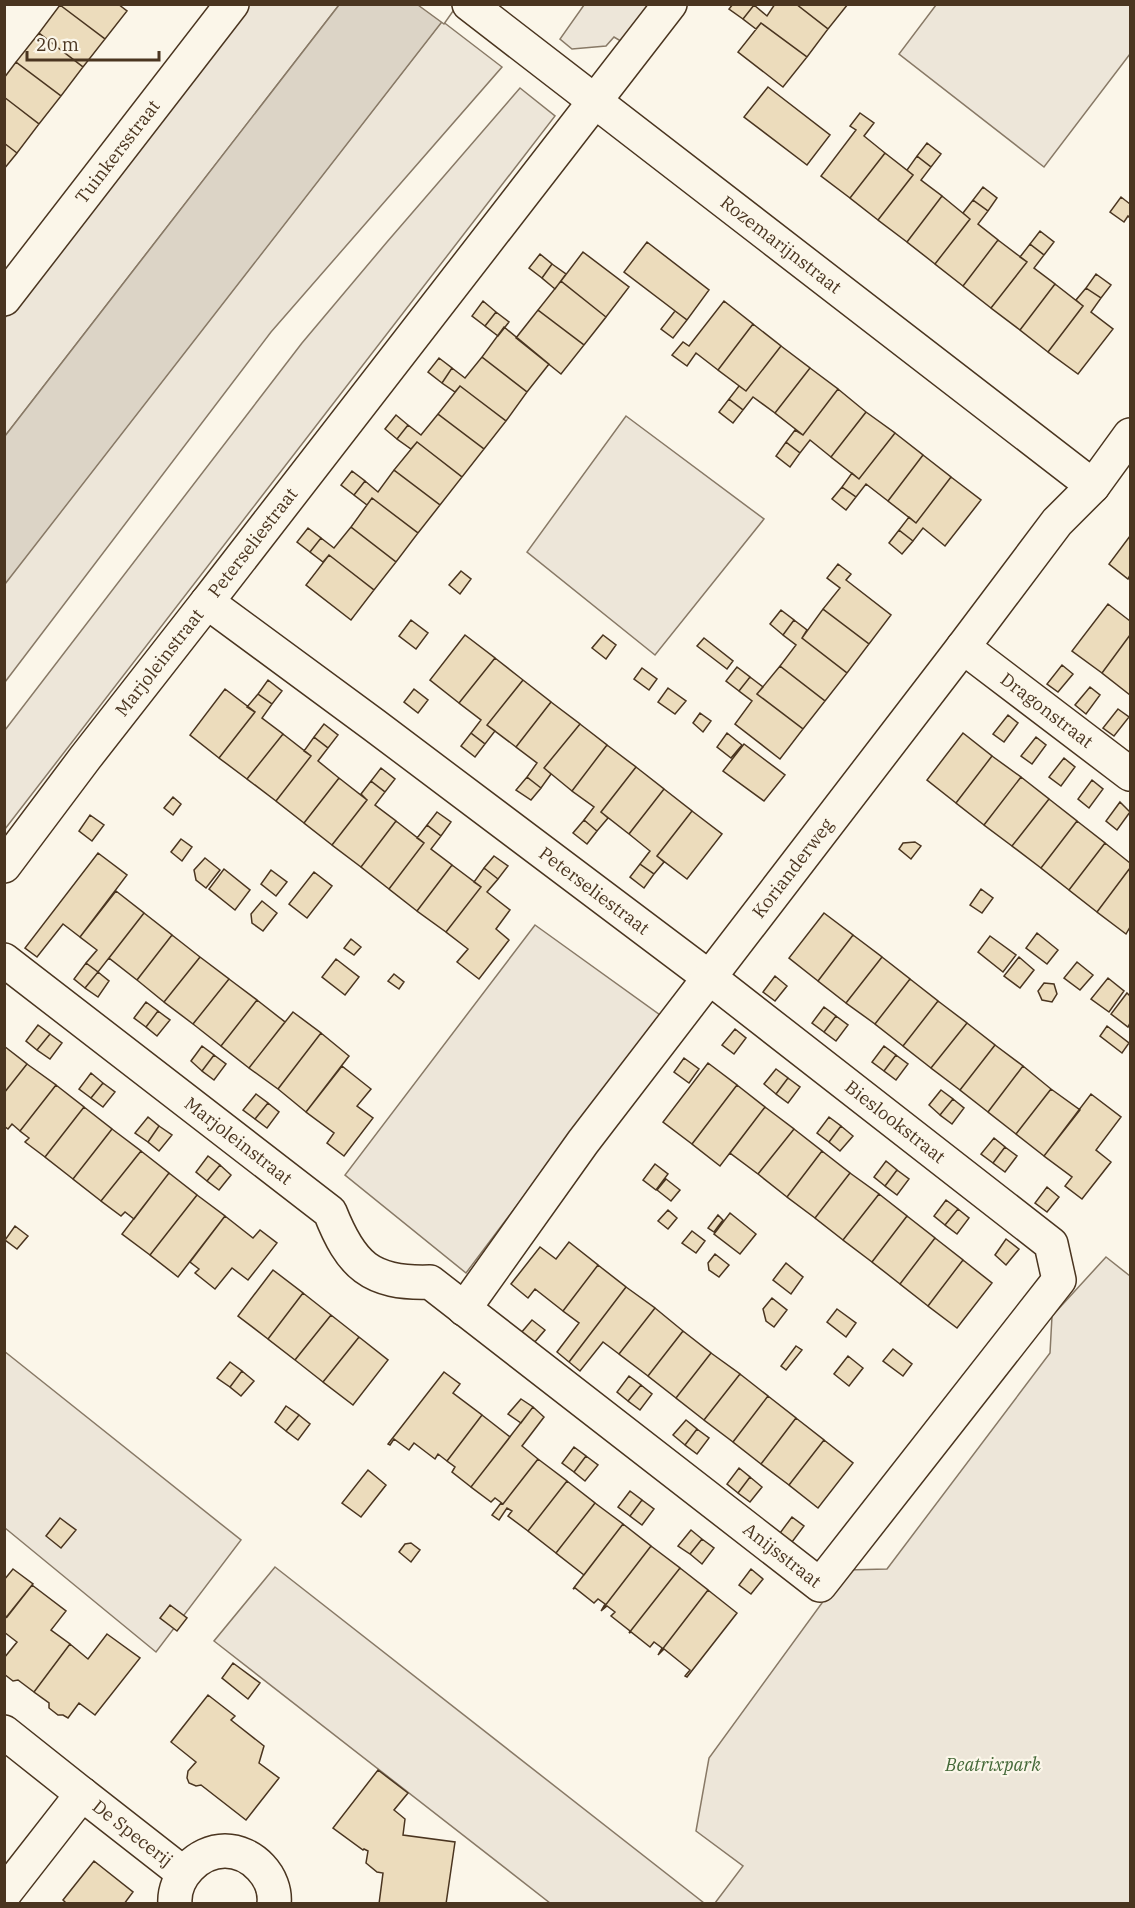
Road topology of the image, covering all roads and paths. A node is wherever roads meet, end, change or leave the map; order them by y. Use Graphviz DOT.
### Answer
graph roads {
  1 [pos="232,4"];
  2 [pos="469,4"];
  3 [pos="670,4"];
  4 [pos="595,100"];
  5 [pos="4,299"];
  6 [pos="1131,435"];
  7 [pos="1093,486"];
  8 [pos="207,603"];
  9 [pos="963,647"];
  10 [pos="1131,774"];
  11 [pos="4,866"];
  12 [pos="4,960"];
  13 [pos="710,978"];
  14 [pos="1059,1280"];
  15 [pos="464,1309"];
  16 [pos="4,1732"];
  17 [pos="82,1794"];
  18 [pos="179,1888"];
  19 [pos="4,1894"];
  20 [pos="274,1904"];
  1 -- 5 [label="street, Tuinkersstraat"];
  2 -- 4 [label="street, Rozemarijnstraat"];
  3 -- 4 [label="street, Peterseliestraat"];
  4 -- 7 [label="street, Rozemarijnstraat"];
  4 -- 8 [label="street, Peterseliestraat"];
  6 -- 7 [label="street, Korianderweg"];
  7 -- 9 [label="street, Korianderweg"];
  8 -- 11 [label="street, Marjoleinstraat"];
  8 -- 13 [label="street, Peterseliestraat"];
  9 -- 10 [label="street, Dragonstraat"];
  9 -- 13 [label="street, Korianderweg"];
  12 -- 15 [label="street, Marjoleinstraat"];
  13 -- 14 [label="street, Bieslookstraat"];
  13 -- 15 [label="street, Korianderweg"];
  14 -- 15 [label="street, Anijsstraat"];
  16 -- 17 [label="street, De Specerij"];
  17 -- 18 [label="street, De Specerij"];
  17 -- 19 [label="street, De Specerij"];
  18 -- 20 [label="street, De Specerij"];
}
